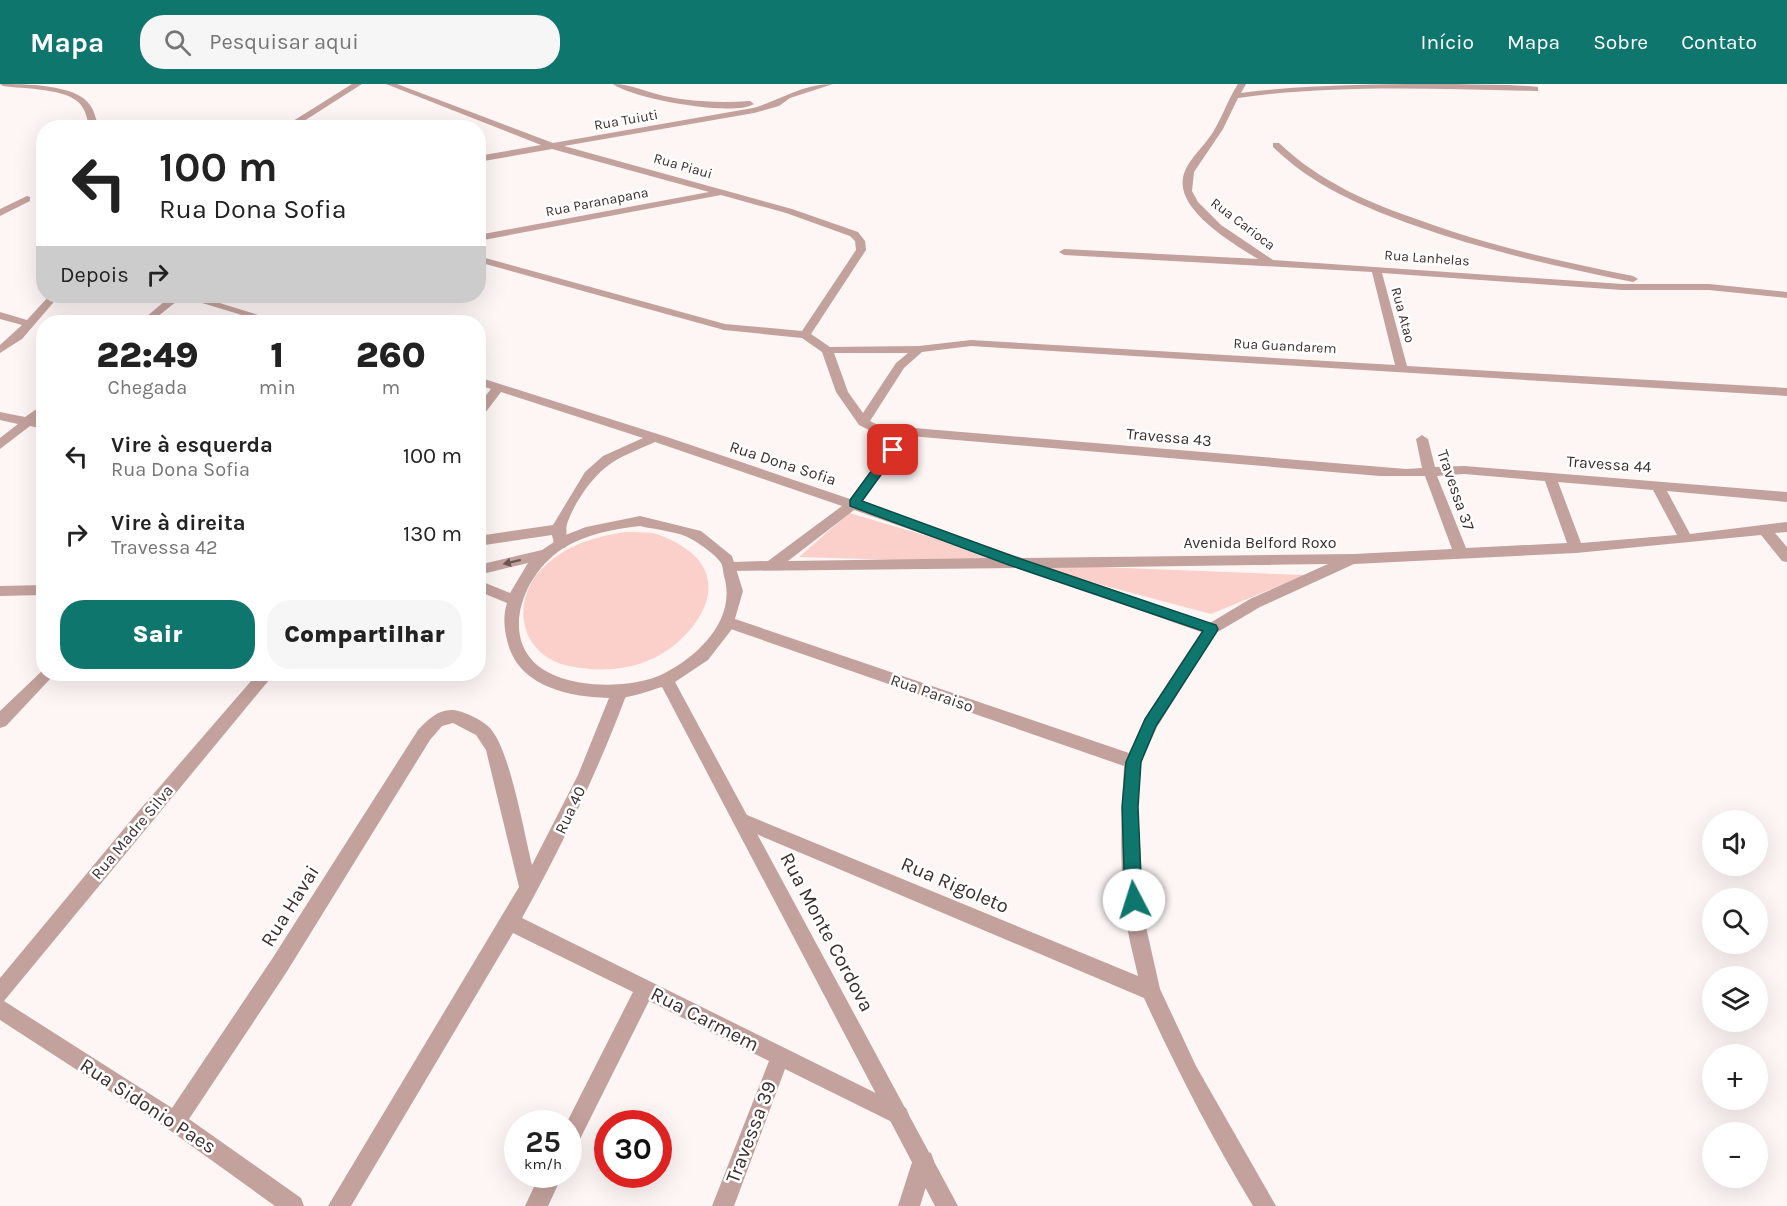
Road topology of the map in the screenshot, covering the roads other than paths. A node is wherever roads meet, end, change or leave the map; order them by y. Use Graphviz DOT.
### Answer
graph roads {
  1 [pos="3,84"];
  2 [pos="358,84"];
  3 [pos="390,84"];
  4 [pos="617,84"];
  5 [pos="829,84"];
  6 [pos="1242,84"];
  7 [pos="1525,84"];
  8 [pos="1233,97"];
  9 [pos="776,104"];
  10 [pos="92,120"];
  11 [pos="299,120"];
  12 [pos="484,120"];
  13 [pos="486,121"];
  14 [pos="1276,145"];
  15 [pos="552,146"];
  16 [pos="486,158"];
  17 [pos="721,192"];
  18 [pos="27,199"];
  19 [pos="0,213"];
  20 [pos="486,236"];
  21 [pos="1064,252"];
  22 [pos="486,261"];
  23 [pos="1270,263"];
  24 [pos="1376,270"];
  25 [pos="1664,286"];
  26 [pos="1787,296"];
  27 [pos="48,303"];
  28 [pos="168,303"];
  29 [pos="211,303"];
  30 [pos="0,315"];
  31 [pos="38,315"];
  32 [pos="154,315"];
  33 [pos="251,315"];
  34 [pos="36,317"];
  35 [pos="30,324"];
  36 [pos="805,335"];
  37 [pos="919,349"];
  38 [pos="0,350"];
  39 [pos="827,350"];
  40 [pos="1402,368"];
  41 [pos="486,383"];
  42 [pos="499,387"];
  43 [pos="1787,392"];
  44 [pos="486,404"];
  45 [pos="36,415"];
  46 [pos="0,416"];
  47 [pos="27,422"];
  48 [pos="863,422"];
  49 [pos="36,423"];
  50 [pos="906,432"];
  51 [pos="653,438"];
  52 [pos="1422,439"];
  53 [pos="0,445"];
  54 [pos="1429,471"];
  55 [pos="1550,477"];
  56 [pos="1657,485"];
  57 [pos="1787,497"];
  58 [pos="854,503"];
  59 [pos="1787,527"];
  60 [pos="1765,530"];
  61 [pos="559,536"];
  62 [pos="1686,539"];
  63 [pos="486,541"];
  64 [pos="1576,548"];
  65 [pos="1460,552"];
  66 [pos="546,554"];
  67 [pos="1787,557"];
  68 [pos="1354,559"];
  69 [pos="1013,561"];
  70 [pos="773,565"];
  71 [pos="732,567"];
  72 [pos="486,568"];
  73 [pos="486,588"];
  74 [pos="36,590"];
  75 [pos="0,591"];
  76 [pos="513,600"];
  77 [pos="730,623"];
  78 [pos="1211,629"];
  79 [pos="666,680"];
  80 [pos="39,681"];
  81 [pos="260,681"];
  82 [pos="619,693"];
  83 [pos="0,721"];
  84 [pos="1133,762"];
  85 [pos="741,820"];
  86 [pos="529,890"];
  87 [pos="511,922"];
  88 [pos="645,988"];
  89 [pos="1151,991"];
  90 [pos="0,993"];
  91 [pos="0,1009"];
  92 [pos="780,1057"];
  93 [pos="582,1114"];
  94 [pos="899,1115"];
  95 [pos="175,1122"];
  96 [pos="923,1161"];
  97 [pos="545,1188"];
  98 [pos="294,1206"];
  99 [pos="339,1206"];
  100 [pos="536,1206"];
  101 [pos="723,1206"];
  102 [pos="909,1206"];
  103 [pos="947,1206"];
  104 [pos="1265,1206"];
  1 -- 10 [label="street"];
  2 -- 11 [label="street"];
  3 -- 12 [label="street, Rua Piaui"];
  4 -- 9 [label="street"];
  5 -- 9 [label="street"];
  6 -- 8 [label="street, Rua Carioca"];
  7 -- 8 [label="street"];
  8 -- 23 [label="street, Rua Carioca"];
  9 -- 15 [label="street, Rua Tuiuti"];
  13 -- 15 [label="street, Rua Piaui"];
  14 -- 25 [label="street"];
  15 -- 16 [label="street, Rua Tuiuti"];
  15 -- 17 [label="street, Rua Piaui"];
  17 -- 20 [label="street, Rua Paranapana"];
  17 -- 36 [label="street, Rua Piaui"];
  18 -- 19 [label="street"];
  21 -- 23 [label="street, Rua Lanhelas"];
  22 -- 36 [label="street"];
  23 -- 24 [label="street, Rua Lanhelas"];
  24 -- 25 [label="street, Rua Lanhelas"];
  24 -- 40 [label="street, Rua Atao"];
  25 -- 26 [label="street, Rua Lanhelas"];
  27 -- 31 [label="street"];
  28 -- 32 [label="street"];
  29 -- 33 [label="street"];
  30 -- 35 [label="street"];
  34 -- 35 [label="street"];
  35 -- 38 [label="street"];
  36 -- 39 [label="street"];
  37 -- 39 [label="street"];
  37 -- 40 [label="street, Rua Guandarem"];
  37 -- 48 [label="street"];
  39 -- 48 [label="street"];
  40 -- 43 [label="street, Rua Guandarem"];
  41 -- 42 [label="street, Rua Dona Sofia"];
  42 -- 44 [label="street"];
  42 -- 51 [label="street, Rua Dona Sofia"];
  45 -- 47 [label="street"];
  46 -- 47 [label="street"];
  47 -- 49 [label="street"];
  47 -- 53 [label="street"];
  48 -- 50 [label="street"];
  50 -- 54 [label="street, Travessa 43"];
  50 -- 58 [label="street"];
  51 -- 58 [label="street, Rua Dona Sofia"];
  51 -- 61 [label="street"];
  52 -- 54 [label="street, Travessa 37"];
  54 -- 55 [label="street, Travessa 44"];
  54 -- 65 [label="street, Travessa 37"];
  55 -- 56 [label="street, Travessa 44"];
  55 -- 64 [label="street"];
  56 -- 57 [label="street, Travessa 44"];
  56 -- 62 [label="street"];
  58 -- 69 [label="street, Rua Dona Sofia"];
  58 -- 70 [label="street"];
  59 -- 60 [label="street, Avenida Belford Roxo"];
  60 -- 62 [label="street, Avenida Belford Roxo"];
  60 -- 67 [label="street"];
  61 -- 63 [label="street"];
  61 -- 66 [label="street"];
  61 -- 71 [label="street"];
  62 -- 64 [label="street, Avenida Belford Roxo"];
  64 -- 65 [label="street, Avenida Belford Roxo"];
  65 -- 68 [label="street, Avenida Belford Roxo"];
  66 -- 72 [label="street, one-way"];
  66 -- 76 [label="street"];
  68 -- 69 [label="street, Avenida Belford Roxo"];
  68 -- 78 [label="street"];
  69 -- 70 [label="street, Avenida Belford Roxo"];
  69 -- 78 [label="street, Rua Dona Sofia"];
  70 -- 71 [label="street, Avenida Belford Roxo"];
  71 -- 77 [label="street"];
  73 -- 76 [label="street"];
  74 -- 75 [label="street"];
  76 -- 82 [label="street"];
  77 -- 79 [label="street"];
  77 -- 84 [label="street, Rua Paraiso"];
  78 -- 84 [label="street"];
  79 -- 82 [label="street"];
  79 -- 85 [label="street, Rua Monte Cordova"];
  80 -- 83 [label="street"];
  81 -- 90 [label="street, Rua Madre Silva"];
  82 -- 86 [label="street, Rua 40"];
  84 -- 89 [label="street"];
  85 -- 89 [label="street, Rua Rigoleto"];
  85 -- 94 [label="street, Rua Monte Cordova"];
  86 -- 87 [label="street, Rua 40"];
  86 -- 95 [label="street, Rua Havai"];
  87 -- 88 [label="street, Rua Carmem"];
  87 -- 99 [label="street"];
  88 -- 92 [label="street, Rua Carmem"];
  88 -- 93 [label="street"];
  89 -- 104 [label="street"];
  91 -- 95 [label="street, Rua Sidonio Paes"];
  92 -- 94 [label="street, Rua Carmem"];
  92 -- 101 [label="street, Travessa 39"];
  94 -- 96 [label="street, Rua Monte Cordova"];
  95 -- 98 [label="street, Rua Sidonio Paes"];
  96 -- 102 [label="street"];
  96 -- 103 [label="street, Rua Monte Cordova"];
  97 -- 100 [label="street"];
}
